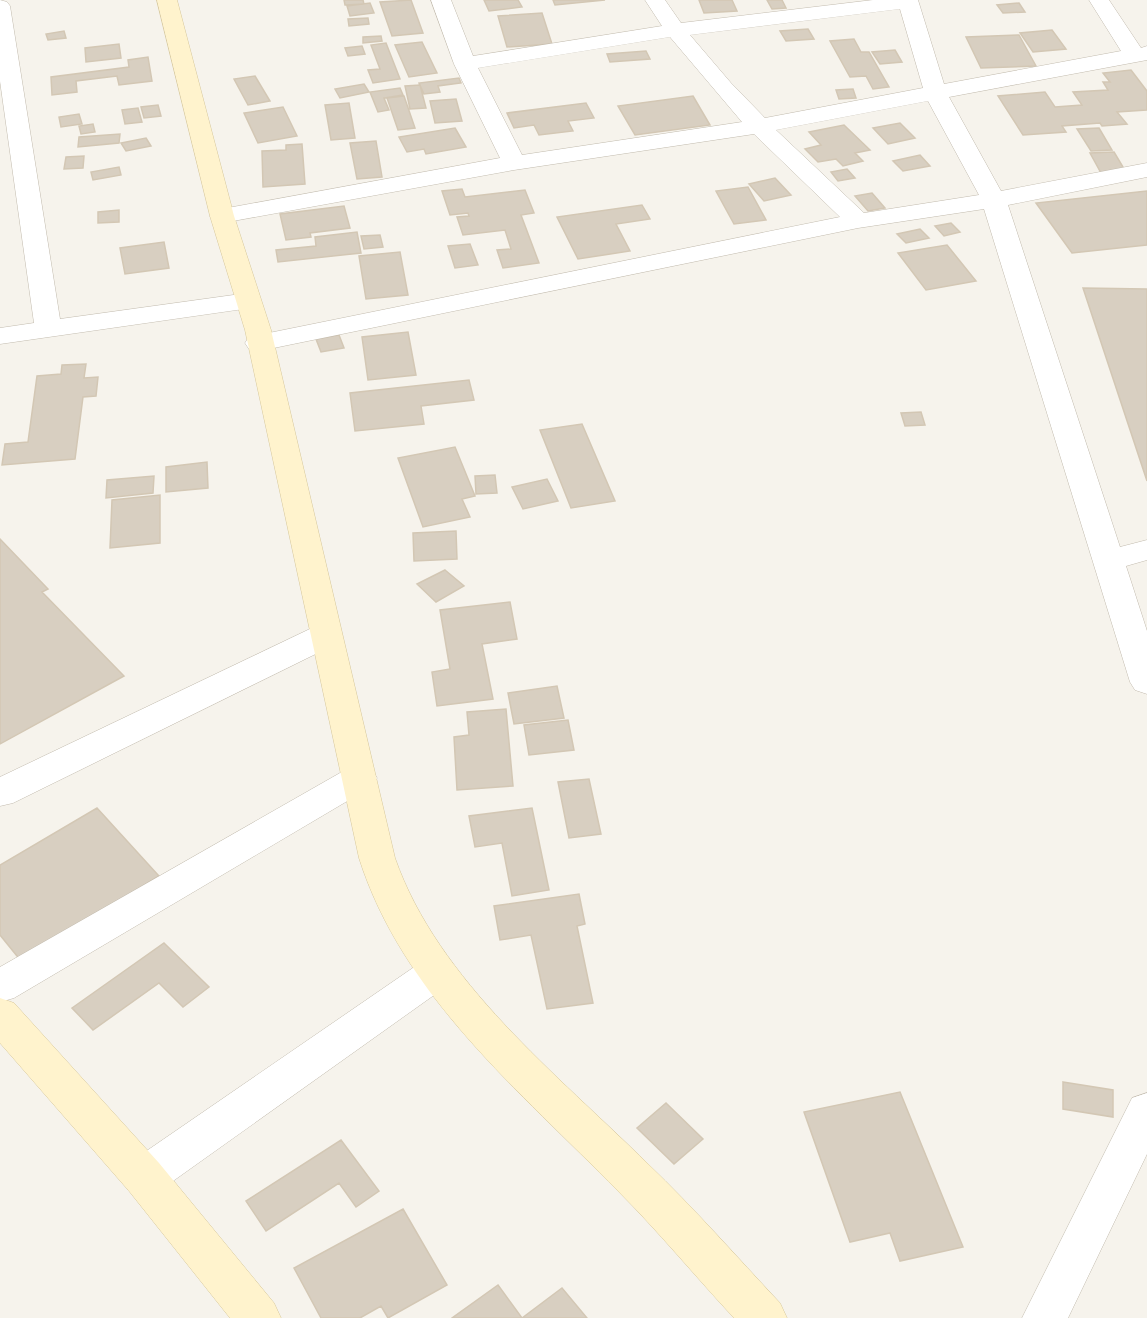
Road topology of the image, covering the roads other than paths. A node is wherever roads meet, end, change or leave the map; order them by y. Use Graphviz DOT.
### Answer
graph roads {
  1 [pos="167,0"];
  2 [pos="441,0"];
  3 [pos="655,0"];
  4 [pos="1099,0"];
  5 [pos="909,1"];
  6 [pos="0,6"];
  7 [pos="674,30"];
  8 [pos="1141,53"];
  9 [pos="465,64"];
  10 [pos="935,92"];
  11 [pos="7,97"];
  12 [pos="759,126"];
  13 [pos="514,163"];
  14 [pos="1147,170"];
  15 [pos="994,200"];
  16 [pos="222,216"];
  17 [pos="858,221"];
  18 [pos="248,302"];
  19 [pos="48,328"];
  20 [pos="0,336"];
  21 [pos="259,343"];
  22 [pos="1147,550"];
  23 [pos="1107,561"];
  24 [pos="326,635"];
  25 [pos="1147,682"];
  26 [pos="359,778"];
  27 [pos="0,793"];
  28 [pos="437,972"];
  29 [pos="0,986"];
  30 [pos="0,1015"];
  31 [pos="1147,1111"];
  32 [pos="144,1177"];
  33 [pos="258,1318"];
  34 [pos="764,1318"];
  35 [pos="1045,1318"];
  1 -- 16 [label="main road"];
  2 -- 9 [label="street"];
  3 -- 7 [label="street"];
  4 -- 8 [label="street"];
  5 -- 7 [label="street"];
  5 -- 10 [label="street"];
  6 -- 11 [label="street"];
  7 -- 9 [label="street"];
  7 -- 12 [label="street"];
  8 -- 10 [label="street"];
  9 -- 13 [label="street"];
  10 -- 12 [label="street"];
  10 -- 15 [label="street"];
  11 -- 19 [label="street"];
  12 -- 13 [label="street"];
  12 -- 17 [label="street"];
  13 -- 16 [label="street"];
  14 -- 15 [label="street"];
  15 -- 17 [label="street"];
  15 -- 23 [label="street"];
  16 -- 18 [label="main road"];
  17 -- 21 [label="street"];
  18 -- 19 [label="street"];
  18 -- 21 [label="main road"];
  19 -- 20 [label="street"];
  21 -- 24 [label="main road"];
  22 -- 23 [label="street"];
  23 -- 25 [label="street"];
  24 -- 26 [label="main road"];
  24 -- 27 [label="street"];
  26 -- 28 [label="main road"];
  26 -- 29 [label="street"];
  28 -- 32 [label="street"];
  28 -- 34 [label="main road"];
  30 -- 32 [label="main road"];
  31 -- 35 [label="street"];
  32 -- 33 [label="main road"];
}
